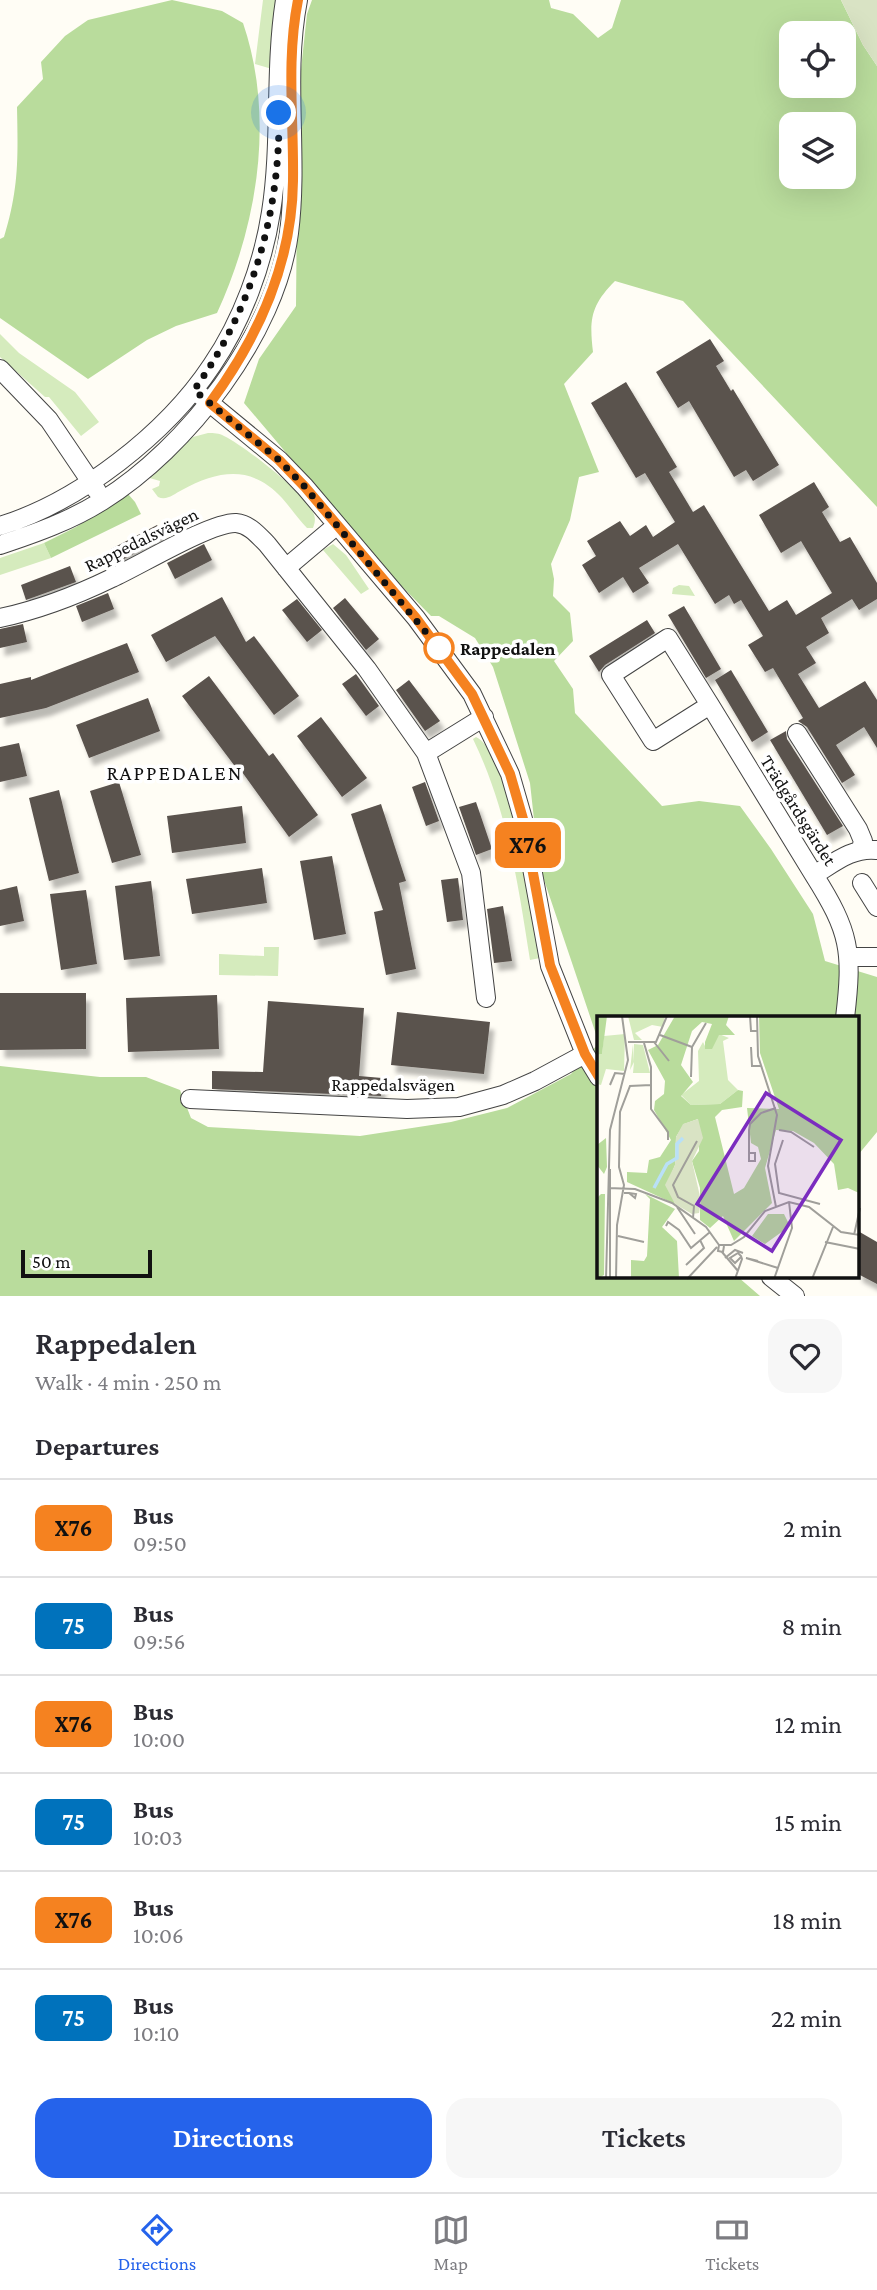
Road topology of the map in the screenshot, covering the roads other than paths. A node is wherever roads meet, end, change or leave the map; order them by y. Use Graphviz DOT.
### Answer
graph roads {
  1 [pos="285,0"];
  2 [pos="299,0"];
  3 [pos="0,369"];
  4 [pos="194,390"];
  5 [pos="210,403"];
  6 [pos="91,482"];
  7 [pos="104,500"];
  8 [pos="337,525"];
  9 [pos="0,526"];
  10 [pos="0,545"];
  11 [pos="286,568"];
  12 [pos="0,618"];
  13 [pos="710,705"];
  14 [pos="484,717"];
  15 [pos="797,733"];
  16 [pos="426,753"];
  17 [pos="869,850"];
  18 [pos="814,875"];
  19 [pos="862,883"];
  20 [pos="877,907"];
  21 [pos="849,957"];
  22 [pos="877,957"];
  23 [pos="486,998"];
  24 [pos="845,1016"];
  25 [pos="585,1054"];
  26 [pos="597,1074"];
  27 [pos="190,1099"];
  28 [pos="774,1279"];
  29 [pos="795,1296"];
  1 -- 4 [label="street"];
  2 -- 5 [label="street"];
  3 -- 6 [label="street"];
  4 -- 5 [label="street"];
  4 -- 6 [label="street"];
  5 -- 7 [label="street"];
  5 -- 8 [label="street"];
  6 -- 7 [label="street"];
  6 -- 9 [label="street"];
  7 -- 10 [label="street"];
  8 -- 11 [label="street"];
  8 -- 14 [label="street"];
  11 -- 12 [label="street, Rappedalsvägen"];
  11 -- 16 [label="street, Rappedalsvägen"];
  13 -- 13 [label="street, Trädgårdsgärdet"];
  13 -- 18 [label="street, Trädgårdsgärdet"];
  14 -- 16 [label="street"];
  14 -- 25 [label="street"];
  15 -- 17 [label="street"];
  16 -- 23 [label="street, Rappedalsvägen"];
  17 -- 18 [label="street"];
  18 -- 21 [label="street, Trädgårdsgärdet"];
  19 -- 20 [label="street"];
  21 -- 22 [label="street"];
  21 -- 24 [label="street, Trädgårdsgärdet"];
  25 -- 26 [label="street"];
  25 -- 27 [label="street, Rappedalsvägen"];
  28 -- 29 [label="street"];
}
